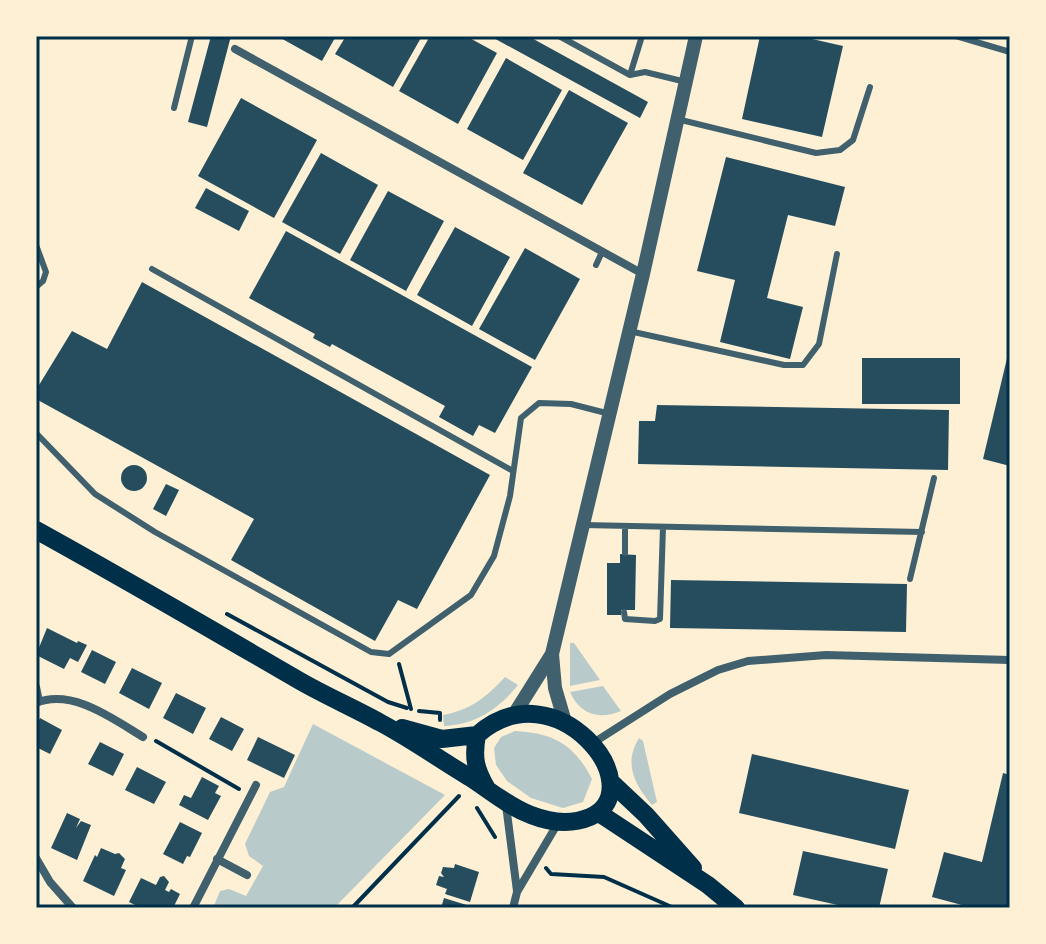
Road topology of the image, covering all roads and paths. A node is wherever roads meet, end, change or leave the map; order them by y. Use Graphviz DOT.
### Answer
graph roads {
  1 [pos="192,36"];
  2 [pos="559,36"];
  3 [pos="642,36"];
  4 [pos="696,36"];
  5 [pos="956,36"];
  6 [pos="235,49"];
  7 [pos="1010,52"];
  8 [pos="630,75"];
  9 [pos="686,82"];
  10 [pos="870,87"];
  11 [pos="174,108"];
  12 [pos="677,119"];
  13 [pos="36,245"];
  14 [pos="602,252"];
  15 [pos="837,254"];
  16 [pos="596,265"];
  17 [pos="152,269"];
  18 [pos="643,274"];
  19 [pos="36,287"];
  20 [pos="629,331"];
  21 [pos="610,414"];
  22 [pos="36,433"];
  23 [pos="513,471"];
  24 [pos="934,478"];
  25 [pos="583,525"];
  26 [pos="625,527"];
  27 [pos="663,527"];
  28 [pos="36,530"];
  29 [pos="922,532"];
  30 [pos="625,553"];
  31 [pos="910,579"];
  32 [pos="221,611"];
  33 [pos="624,612"];
  34 [pos="395,650"];
  35 [pos="552,654"];
  36 [pos="1010,660"];
  37 [pos="36,687"];
  38 [pos="38,702"];
  39 [pos="411,709"];
  40 [pos="440,713"];
  41 [pos="515,713"];
  42 [pos="565,722"];
  43 [pos="381,723"];
  44 [pos="477,735"];
  45 [pos="143,737"];
  46 [pos="593,743"];
  47 [pos="611,782"];
  48 [pos="256,785"];
  49 [pos="486,787"];
  50 [pos="251,795"];
  51 [pos="505,799"];
  52 [pos="599,813"];
  53 [pos="559,822"];
  54 [pos="502,841"];
  55 [pos="36,858"];
  56 [pos="217,859"];
  57 [pos="551,874"];
  58 [pos="247,875"];
  59 [pos="708,885"];
  60 [pos="517,892"];
  61 [pos="73,908"];
  62 [pos="193,908"];
  63 [pos="352,908"];
  64 [pos="513,908"];
  65 [pos="674,908"];
  66 [pos="736,908"];
  1 -- 11 [label="lane"];
  2 -- 8 [label="lane"];
  3 -- 8 [label="lane"];
  4 -- 9 [label="street"];
  5 -- 7 [label="lane"];
  6 -- 14 [label="street"];
  8 -- 9 [label="lane"];
  9 -- 12 [label="street"];
  10 -- 12 [label="lane"];
  12 -- 18 [label="street"];
  13 -- 19 [label="lane"];
  14 -- 16 [label="lane"];
  14 -- 18 [label="street"];
  15 -- 20 [label="lane"];
  17 -- 23 [label="lane"];
  18 -- 20 [label="street"];
  20 -- 21 [label="street"];
  21 -- 23 [label="lane"];
  21 -- 25 [label="street"];
  22 -- 34 [label="lane"];
  23 -- 34 [label="lane"];
  24 -- 29 [label="lane"];
  25 -- 26 [label="lane"];
  25 -- 35 [label="street"];
  26 -- 27 [label="lane"];
  26 -- 30 [label="lane"];
  27 -- 29 [label="lane"];
  27 -- 33 [label="lane"];
  28 -- 43 [label="main road"];
  29 -- 31 [label="lane"];
  32 -- 39 [label="path"];
  34 -- 39 [label="path"];
  35 -- 41 [label="street"];
  35 -- 42 [label="street"];
  36 -- 46 [label="street"];
  37 -- 38 [label="street"];
  38 -- 45 [label="street"];
  39 -- 40 [label="path"];
  41 -- 42 [label="main road"];
  41 -- 44 [label="main road"];
  42 -- 46 [label="main road"];
  43 -- 44 [label="main road"];
  43 -- 49 [label="main road"];
  44 -- 49 [label="main road"];
  45 -- 50 [label="path"];
  46 -- 47 [label="main road"];
  47 -- 52 [label="main road"];
  47 -- 59 [label="main road"];
  48 -- 50 [label="street"];
  49 -- 51 [label="main road"];
  50 -- 56 [label="street"];
  51 -- 53 [label="main road"];
  51 -- 60 [label="street"];
  52 -- 53 [label="main road"];
  52 -- 59 [label="main road"];
  53 -- 60 [label="street"];
  54 -- 63 [label="path"];
  55 -- 61 [label="street"];
  56 -- 58 [label="street"];
  56 -- 62 [label="street"];
  57 -- 65 [label="path"];
  59 -- 66 [label="main road"];
  60 -- 64 [label="street"];
}
